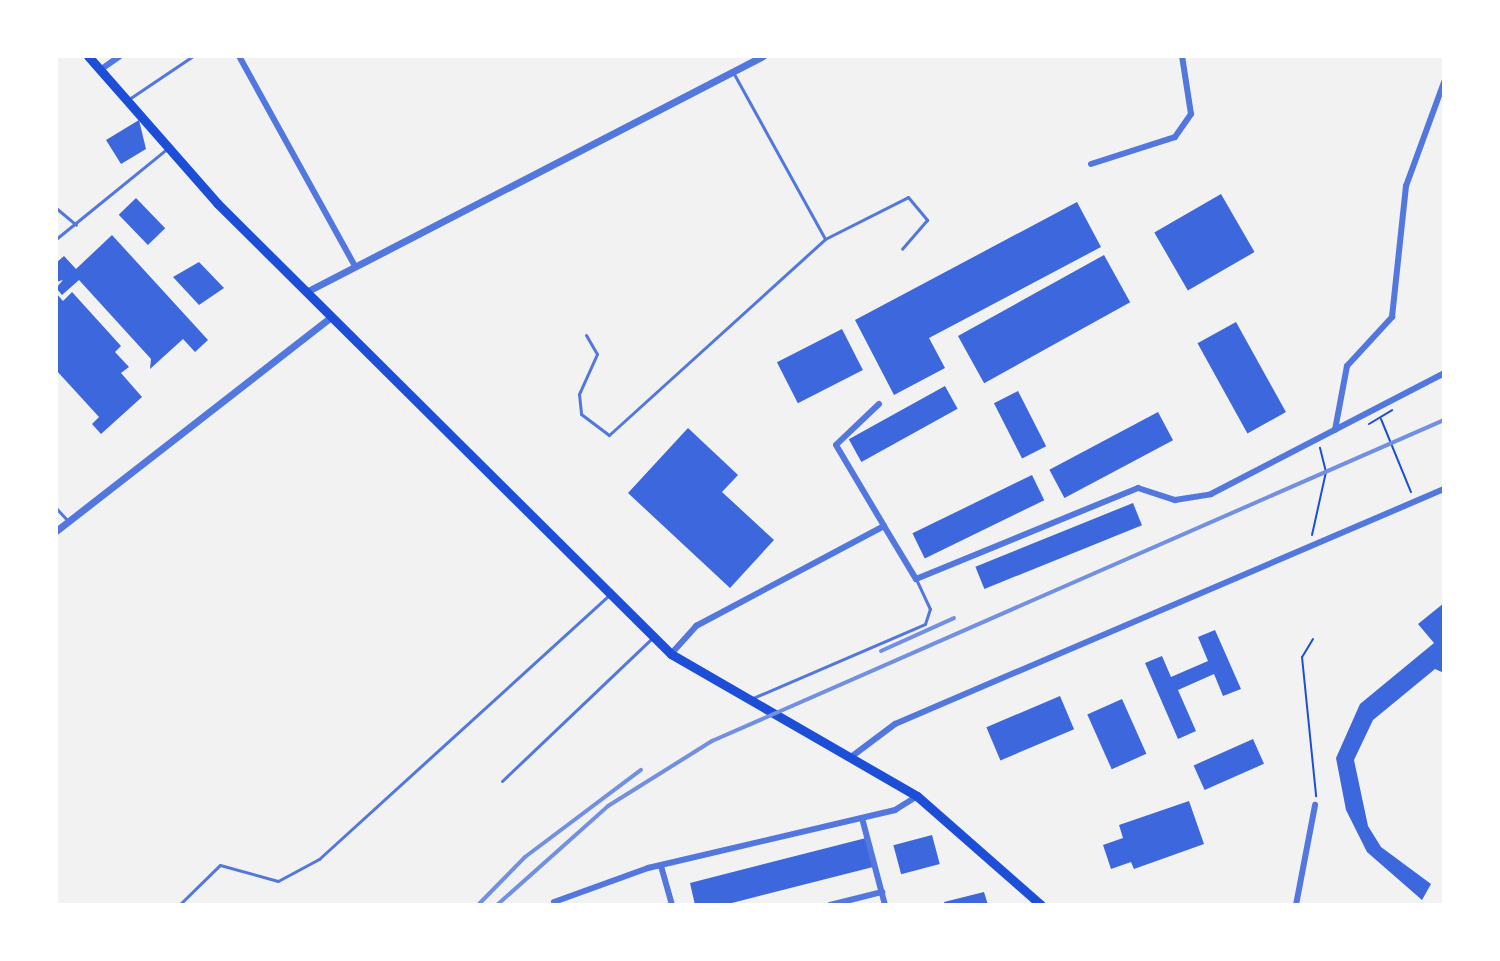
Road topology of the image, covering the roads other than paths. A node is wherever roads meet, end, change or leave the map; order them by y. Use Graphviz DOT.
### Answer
graph roads {
  1 [pos="88,56"];
  2 [pos="120,56"];
  3 [pos="193,56"];
  4 [pos="239,56"];
  5 [pos="763,56"];
  6 [pos="1182,56"];
  7 [pos="100,71"];
  8 [pos="733,72"];
  9 [pos="1444,82"];
  10 [pos="126,101"];
  11 [pos="168,148"];
  12 [pos="1091,164"];
  13 [pos="56,208"];
  14 [pos="76,225"];
  15 [pos="56,239"];
  16 [pos="825,239"];
  17 [pos="902,249"];
  18 [pos="355,266"];
  19 [pos="306,292"];
  20 [pos="331,317"];
  21 [pos="586,335"];
  22 [pos="1444,373"];
  23 [pos="879,404"];
  24 [pos="1335,430"];
  25 [pos="1444,489"];
  26 [pos="56,508"];
  27 [pos="68,521"];
  28 [pos="884,526"];
  29 [pos="56,531"];
  30 [pos="916,579"];
  31 [pos="610,595"];
  32 [pos="654,636"];
  33 [pos="671,654"];
  34 [pos="749,700"];
  35 [pos="851,757"];
  36 [pos="502,781"];
  37 [pos="917,796"];
  38 [pos="1315,805"];
  39 [pos="862,818"];
  40 [pos="661,866"];
  41 [pos="882,892"];
  42 [pos="554,902"];
  43 [pos="179,905"];
  44 [pos="672,905"];
  45 [pos="830,905"];
  46 [pos="885,905"];
  47 [pos="1041,905"];
  48 [pos="1296,905"];
  1 -- 7 [label="main road"];
  2 -- 7 [label="street"];
  3 -- 10 [label="lane"];
  4 -- 18 [label="street"];
  5 -- 8 [label="street"];
  6 -- 12 [label="street"];
  7 -- 10 [label="main road"];
  8 -- 16 [label="lane"];
  8 -- 18 [label="street"];
  9 -- 24 [label="street"];
  10 -- 11 [label="main road"];
  11 -- 14 [label="lane"];
  11 -- 19 [label="main road"];
  13 -- 14 [label="lane"];
  14 -- 15 [label="lane"];
  16 -- 17 [label="lane"];
  16 -- 21 [label="lane"];
  18 -- 19 [label="street"];
  19 -- 20 [label="main road"];
  20 -- 27 [label="street"];
  20 -- 31 [label="main road"];
  22 -- 24 [label="street"];
  23 -- 28 [label="street"];
  24 -- 30 [label="street"];
  25 -- 35 [label="street"];
  26 -- 27 [label="lane"];
  27 -- 29 [label="street"];
  28 -- 30 [label="street"];
  28 -- 33 [label="street"];
  30 -- 34 [label="lane"];
  31 -- 32 [label="main road"];
  31 -- 43 [label="lane"];
  32 -- 33 [label="main road"];
  32 -- 36 [label="lane"];
  33 -- 34 [label="main road"];
  34 -- 35 [label="main road"];
  35 -- 37 [label="main road"];
  37 -- 39 [label="street"];
  37 -- 47 [label="main road"];
  38 -- 48 [label="street"];
  39 -- 40 [label="street"];
  39 -- 41 [label="street"];
  40 -- 42 [label="street"];
  40 -- 44 [label="street"];
  41 -- 45 [label="street"];
  41 -- 46 [label="street"];
}
